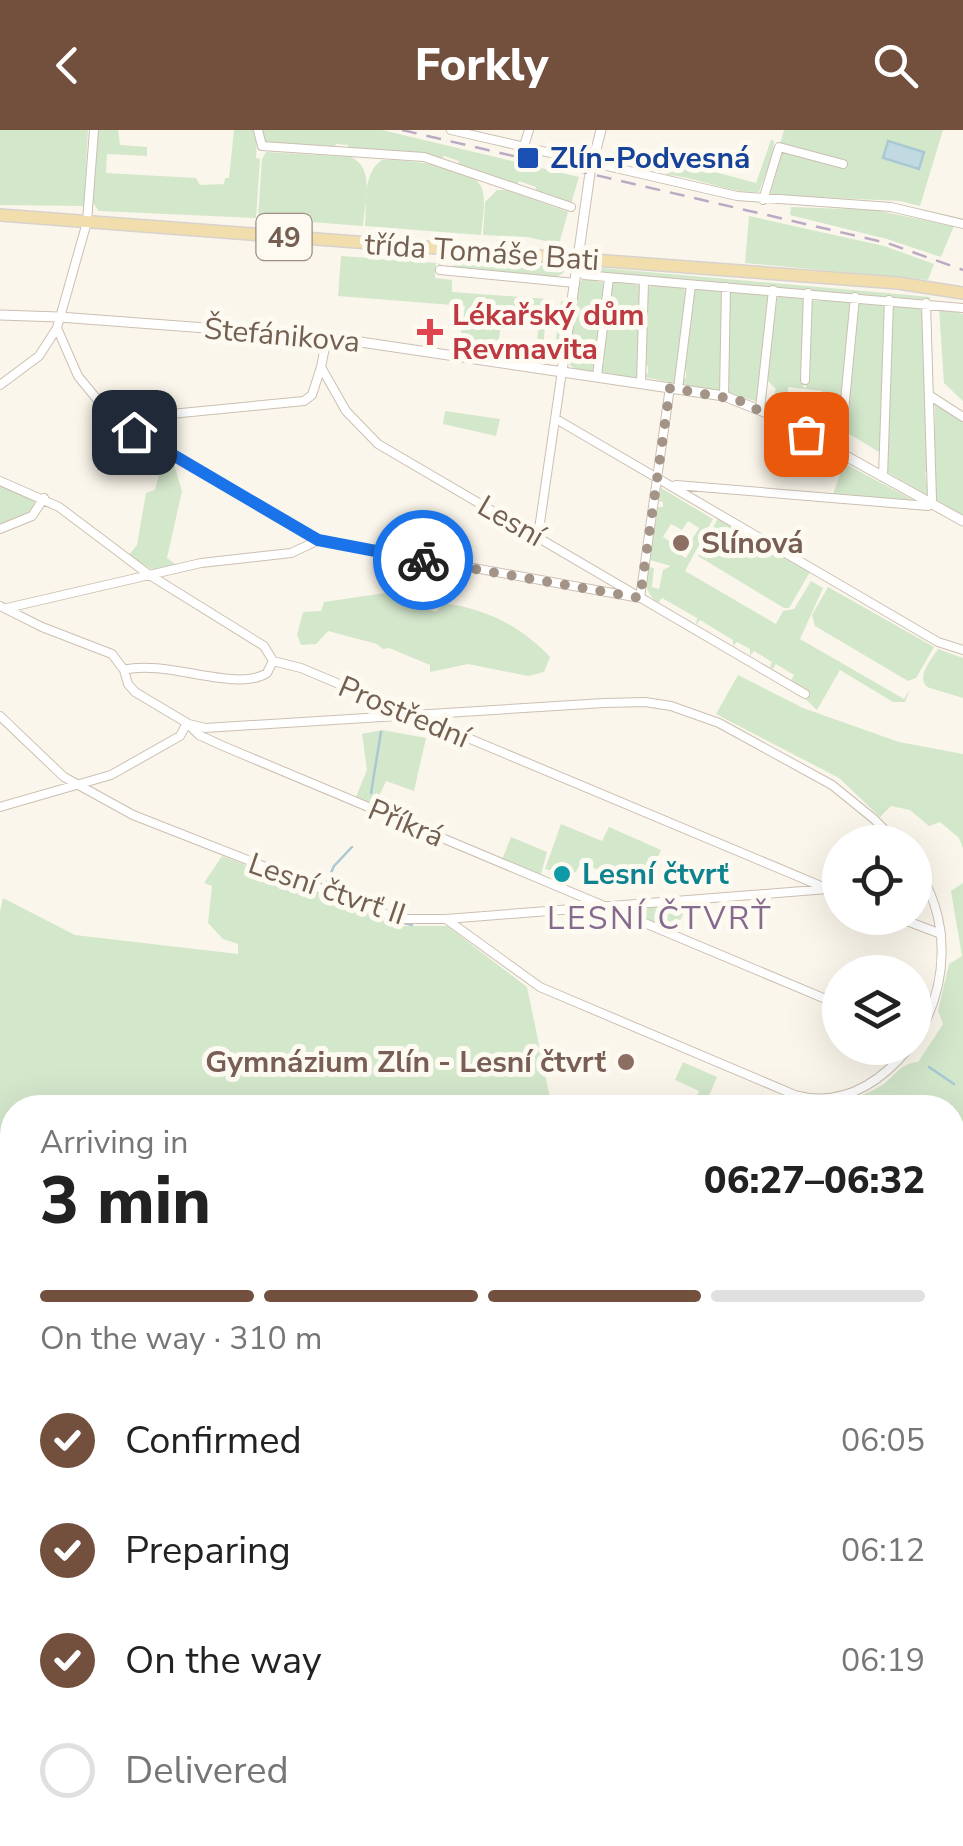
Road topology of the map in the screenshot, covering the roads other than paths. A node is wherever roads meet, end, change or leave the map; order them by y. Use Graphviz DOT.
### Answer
graph roads {
  1 [pos="94,130"];
  2 [pos="258,130"];
  3 [pos="529,130"];
  4 [pos="602,130"];
  5 [pos="458,131"];
  6 [pos="524,146"];
  7 [pos="592,162"];
  8 [pos="843,164"];
  9 [pos="764,200"];
  10 [pos="572,207"];
  11 [pos="0,216"];
  12 [pos="87,222"];
  13 [pos="960,223"];
  14 [pos="579,260"];
  15 [pos="440,270"];
  16 [pos="584,275"];
  17 [pos="609,278"];
  18 [pos="644,281"];
  19 [pos="574,283"];
  20 [pos="690,284"];
  21 [pos="726,287"];
  22 [pos="773,290"];
  23 [pos="808,293"];
  24 [pos="963,293"];
  25 [pos="856,297"];
  26 [pos="889,300"];
  27 [pos="926,303"];
  28 [pos="963,308"];
  29 [pos="0,316"];
  30 [pos="59,316"];
  31 [pos="57,328"];
  32 [pos="326,337"];
  33 [pos="321,367"];
  34 [pos="562,371"];
  35 [pos="596,376"];
  36 [pos="805,380"];
  37 [pos="641,383"];
  38 [pos="0,386"];
  39 [pos="674,388"];
  40 [pos="930,395"];
  41 [pos="724,396"];
  42 [pos="760,409"];
  43 [pos="963,417"];
  44 [pos="117,419"];
  45 [pos="556,419"];
  46 [pos="840,453"];
  47 [pos="884,477"];
  48 [pos="658,480"];
  49 [pos="0,481"];
  50 [pos="672,485"];
  51 [pos="44,498"];
  52 [pos="931,503"];
  53 [pos="963,521"];
  54 [pos="0,530"];
  55 [pos="538,536"];
  56 [pos="318,540"];
  57 [pos="148,574"];
  58 [pos="640,598"];
  59 [pos="2,609"];
  60 [pos="963,650"];
  61 [pos="273,661"];
  62 [pos="124,670"];
  63 [pos="805,694"];
  64 [pos="375,700"];
  65 [pos="456,712"];
  66 [pos="409,714"];
  67 [pos="0,716"];
  68 [pos="371,716"];
  69 [pos="187,723"];
  70 [pos="222,727"];
  71 [pos="452,731"];
  72 [pos="218,744"];
  73 [pos="80,786"];
  74 [pos="0,806"];
  75 [pos="881,825"];
  76 [pos="793,875"];
  77 [pos="822,887"];
  78 [pos="822,889"];
  79 [pos="790,892"];
  80 [pos="932,902"];
  81 [pos="602,906"];
  82 [pos="446,919"];
  83 [pos="932,931"];
  84 [pos="941,934"];
  85 [pos="822,998"];
  86 [pos="932,1001"];
  87 [pos="893,1065"];
  88 [pos="792,1095"];
  89 [pos="846,1095"];
  1 -- 12 [label="street"];
  2 -- 10 [label="street"];
  3 -- 6 [label="street"];
  4 -- 7 [label="street"];
  5 -- 6 [label="street"];
  6 -- 7 [label="street"];
  7 -- 9 [label="street"];
  7 -- 14 [label="street"];
  8 -- 9 [label="street"];
  9 -- 13 [label="street"];
  11 -- 12 [label="main road, třída Tomáše Bati / 49"];
  12 -- 14 [label="main road, třída Tomáše Bati / 49"];
  12 -- 30 [label="street"];
  14 -- 19 [label="street"];
  14 -- 24 [label="main road, třída Tomáše Bati / 49"];
  15 -- 19 [label="street, třída Tomáše Bati"];
  16 -- 17 [label="street"];
  17 -- 18 [label="street"];
  17 -- 35 [label="street"];
  18 -- 20 [label="street"];
  18 -- 37 [label="street"];
  19 -- 34 [label="street"];
  20 -- 21 [label="street"];
  20 -- 39 [label="street"];
  21 -- 22 [label="street"];
  21 -- 41 [label="street"];
  22 -- 23 [label="street"];
  22 -- 42 [label="street"];
  23 -- 25 [label="street"];
  23 -- 36 [label="street"];
  25 -- 26 [label="street"];
  25 -- 46 [label="street"];
  26 -- 27 [label="street"];
  26 -- 47 [label="street"];
  27 -- 28 [label="street"];
  27 -- 40 [label="street"];
  29 -- 30 [label="street, Štefánikova"];
  30 -- 31 [label="street"];
  30 -- 32 [label="street, Štefánikova"];
  31 -- 38 [label="street"];
  31 -- 44 [label="street"];
  32 -- 33 [label="street"];
  32 -- 34 [label="street, Štefánikova"];
  33 -- 44 [label="street"];
  33 -- 55 [label="street, Lesní"];
  34 -- 35 [label="street, Štefánikova"];
  34 -- 45 [label="street"];
  35 -- 37 [label="street, Štefánikova"];
  37 -- 39 [label="street, Štefánikova"];
  39 -- 41 [label="street, Štefánikova"];
  39 -- 48 [label="street"];
  40 -- 43 [label="street"];
  40 -- 52 [label="street"];
  41 -- 42 [label="street, Štefánikova"];
  42 -- 46 [label="street, Štefánikova"];
  44 -- 56 [label="street"];
  45 -- 48 [label="street"];
  45 -- 55 [label="street"];
  46 -- 47 [label="street, Štefánikova"];
  47 -- 52 [label="street, Štefánikova"];
  48 -- 50 [label="street"];
  48 -- 58 [label="street"];
  49 -- 51 [label="street, Prostřední"];
  50 -- 52 [label="street"];
  50 -- 60 [label="street"];
  51 -- 54 [label="street"];
  51 -- 57 [label="street, Prostřední"];
  52 -- 53 [label="street, Štefánikova"];
  55 -- 58 [label="street, Lesní"];
  56 -- 57 [label="street"];
  56 -- 58 [label="street"];
  57 -- 59 [label="street"];
  57 -- 61 [label="street, Prostřední"];
  58 -- 63 [label="street, Lesní"];
  59 -- 62 [label="street, Příkrá"];
  61 -- 62 [label="street"];
  61 -- 64 [label="street, Prostřední"];
  62 -- 69 [label="street, Příkrá"];
  64 -- 66 [label="street, Prostřední"];
  64 -- 68 [label="street"];
  65 -- 66 [label="street"];
  65 -- 71 [label="street"];
  65 -- 75 [label="street"];
  66 -- 68 [label="street"];
  66 -- 71 [label="street, Prostřední"];
  67 -- 73 [label="street, Lesní čtvrť II"];
  68 -- 70 [label="street"];
  69 -- 70 [label="street"];
  69 -- 72 [label="street, Příkrá"];
  69 -- 73 [label="street"];
  70 -- 72 [label="street"];
  71 -- 76 [label="street, Prostřední"];
  72 -- 81 [label="street, Příkrá"];
  73 -- 74 [label="street"];
  73 -- 82 [label="street, Lesní čtvrť II"];
  76 -- 77 [label="street, Prostřední"];
  76 -- 79 [label="street"];
  78 -- 79 [label="street, Lesní čtvrť II"];
  79 -- 81 [label="street, Lesní čtvrť II"];
  80 -- 84 [label="street"];
  81 -- 82 [label="street, Lesní čtvrť II"];
  81 -- 85 [label="street, Příkrá"];
  82 -- 88 [label="street"];
  83 -- 84 [label="street"];
  84 -- 86 [label="street"];
  87 -- 89 [label="street"];
}
